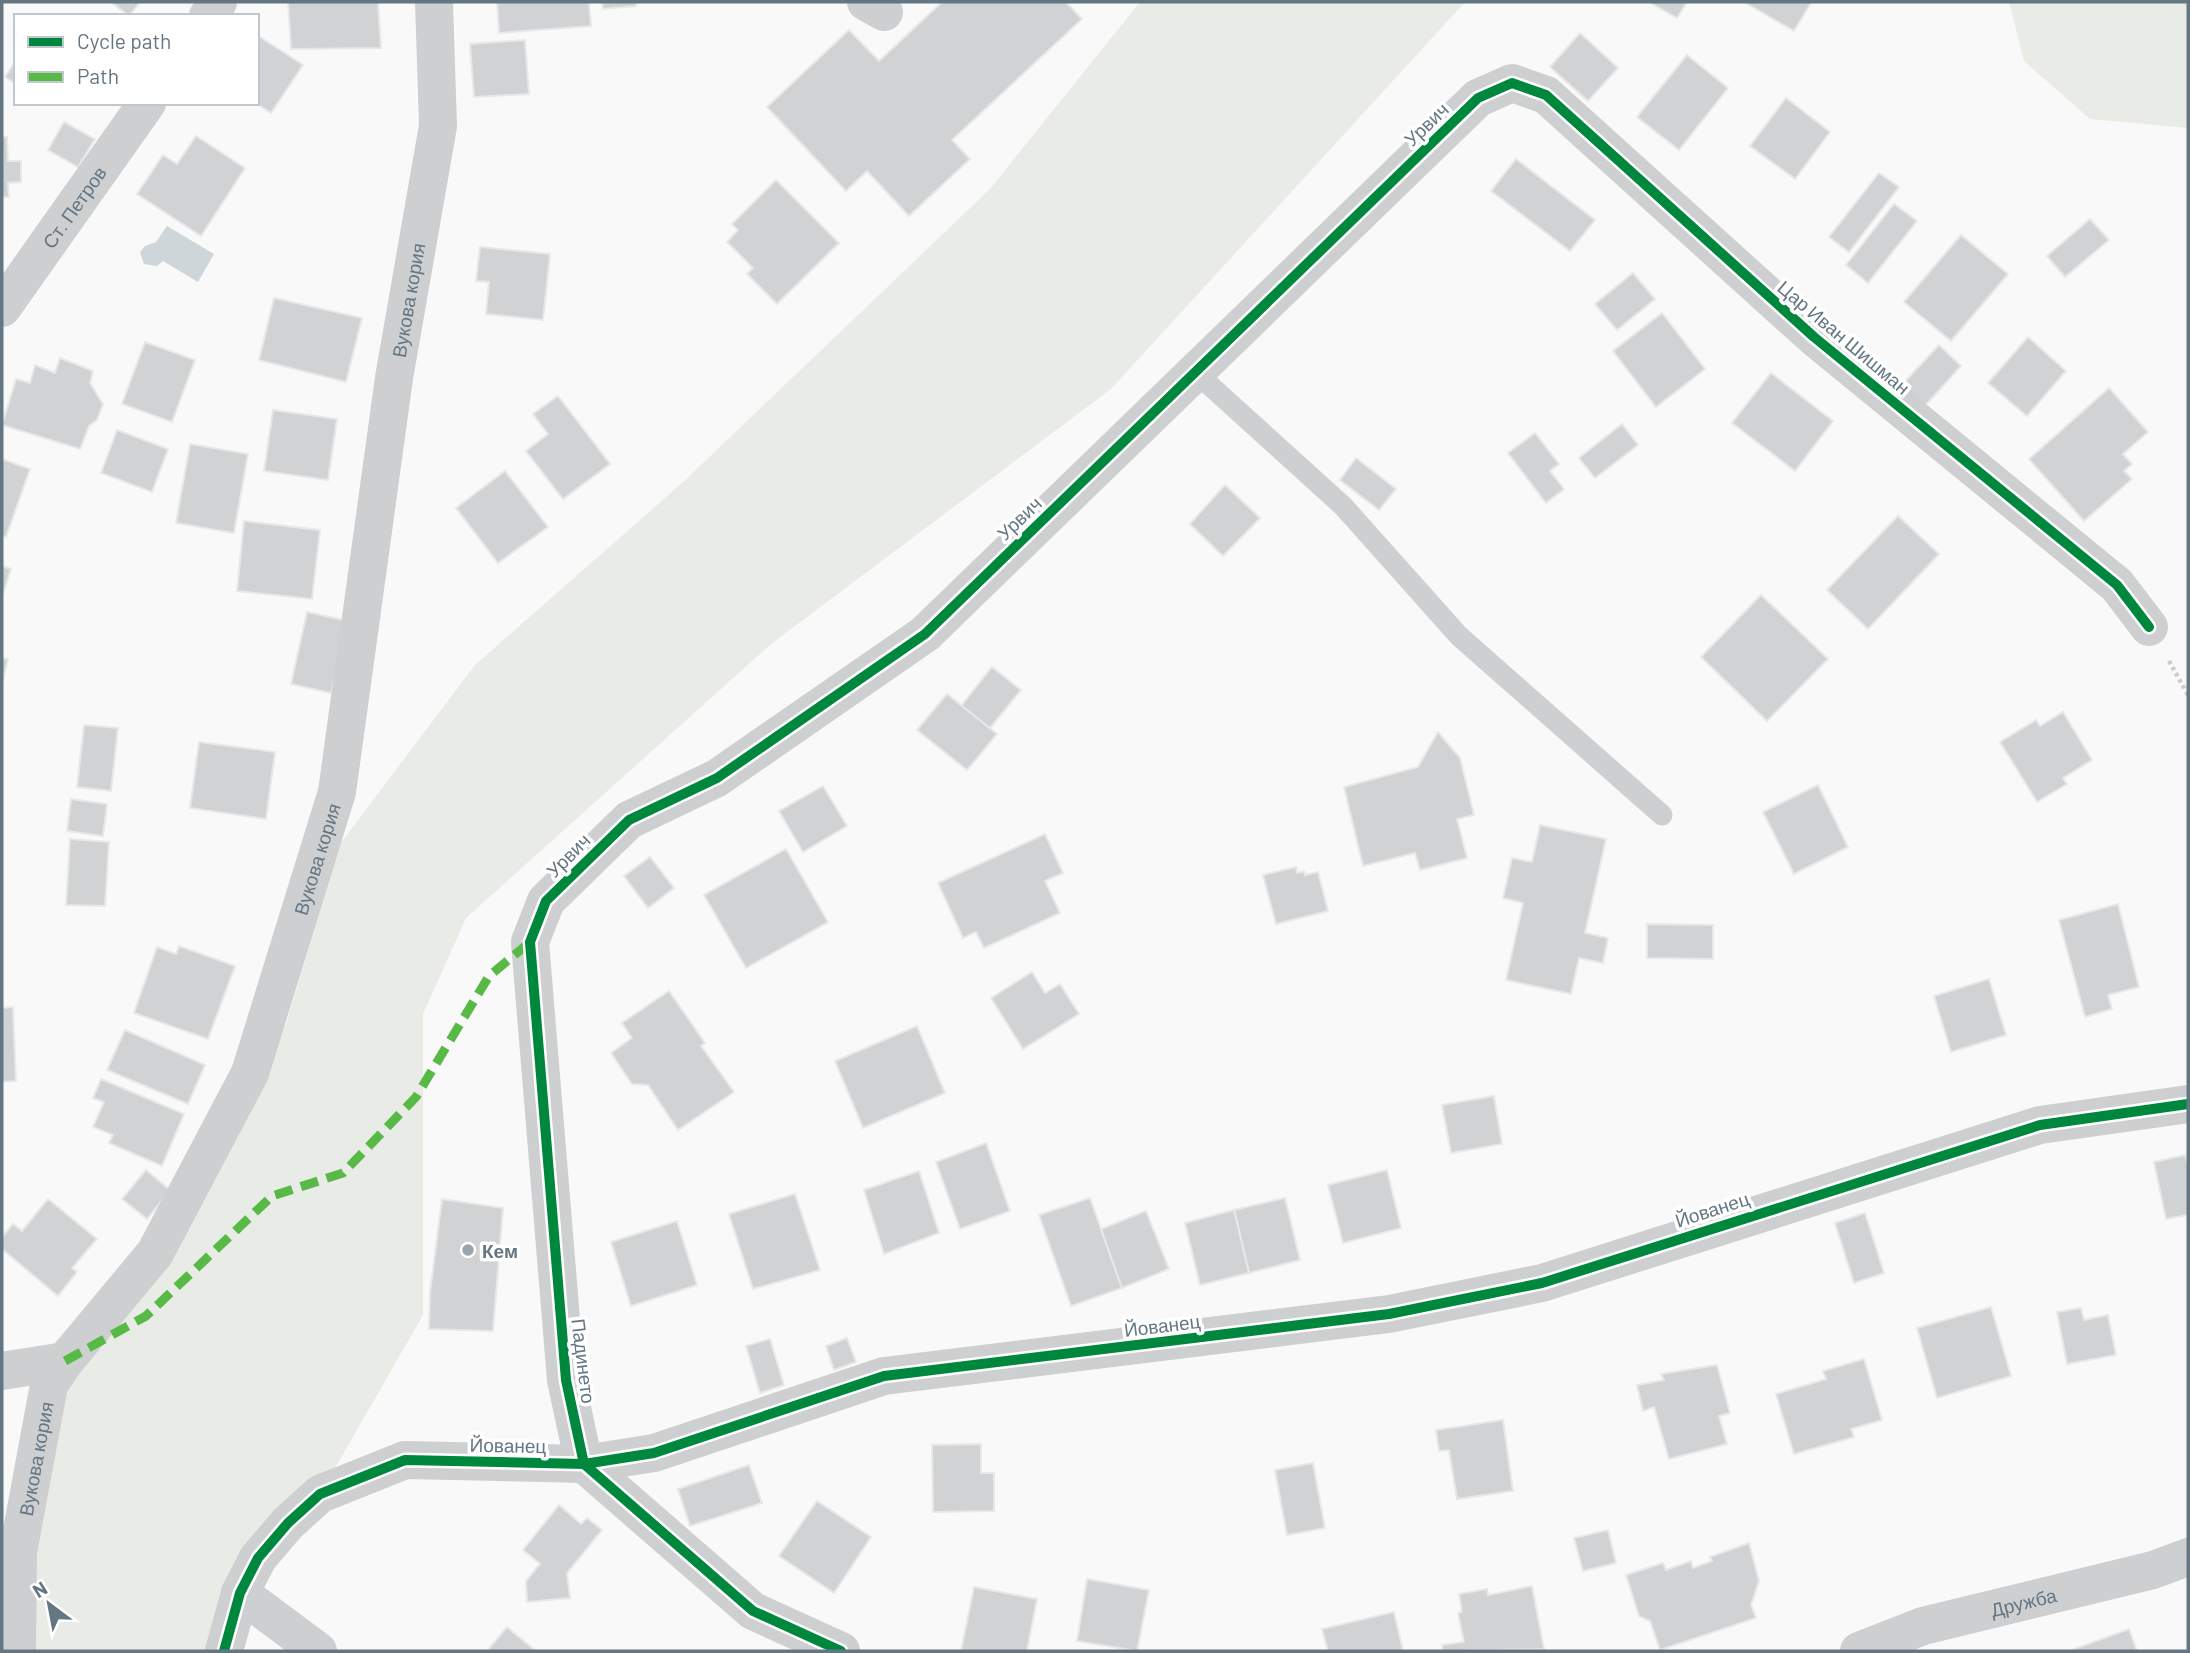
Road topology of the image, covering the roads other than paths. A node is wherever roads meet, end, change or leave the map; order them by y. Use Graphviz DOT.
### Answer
graph roads {
  1 [pos="434,2"];
  2 [pos="1512,83"];
  3 [pos="145,105"];
  4 [pos="2,308"];
  5 [pos="1194,371"];
  6 [pos="2149,627"];
  7 [pos="1662,815"];
  8 [pos="530,942"];
  9 [pos="2188,1104"];
  10 [pos="65,1361"];
  11 [pos="2,1371"];
  12 [pos="584,1464"];
  13 [pos="2188,1557"];
  14 [pos="240,1593"];
  15 [pos="17,1651"];
  16 [pos="224,1651"];
  17 [pos="318,1651"];
  18 [pos="841,1651"];
  19 [pos="1859,1651"];
  1 -- 10 [label="street, Вукова кория"];
  2 -- 5 [label="street, Урвич"];
  2 -- 6 [label="street, Цар Иван Шишман"];
  3 -- 4 [label="street, Ст. Петров"];
  5 -- 7 [label="lane"];
  5 -- 8 [label="street, Урвич"];
  8 -- 12 [label="street, Падинето"];
  9 -- 12 [label="street, Йованец"];
  10 -- 11 [label="street"];
  10 -- 15 [label="street, Вукова кория"];
  12 -- 14 [label="street, Йованец"];
  12 -- 18 [label="street"];
  13 -- 19 [label="street, Дружба"];
  14 -- 16 [label="street, Йованец"];
  14 -- 17 [label="street"];
}
